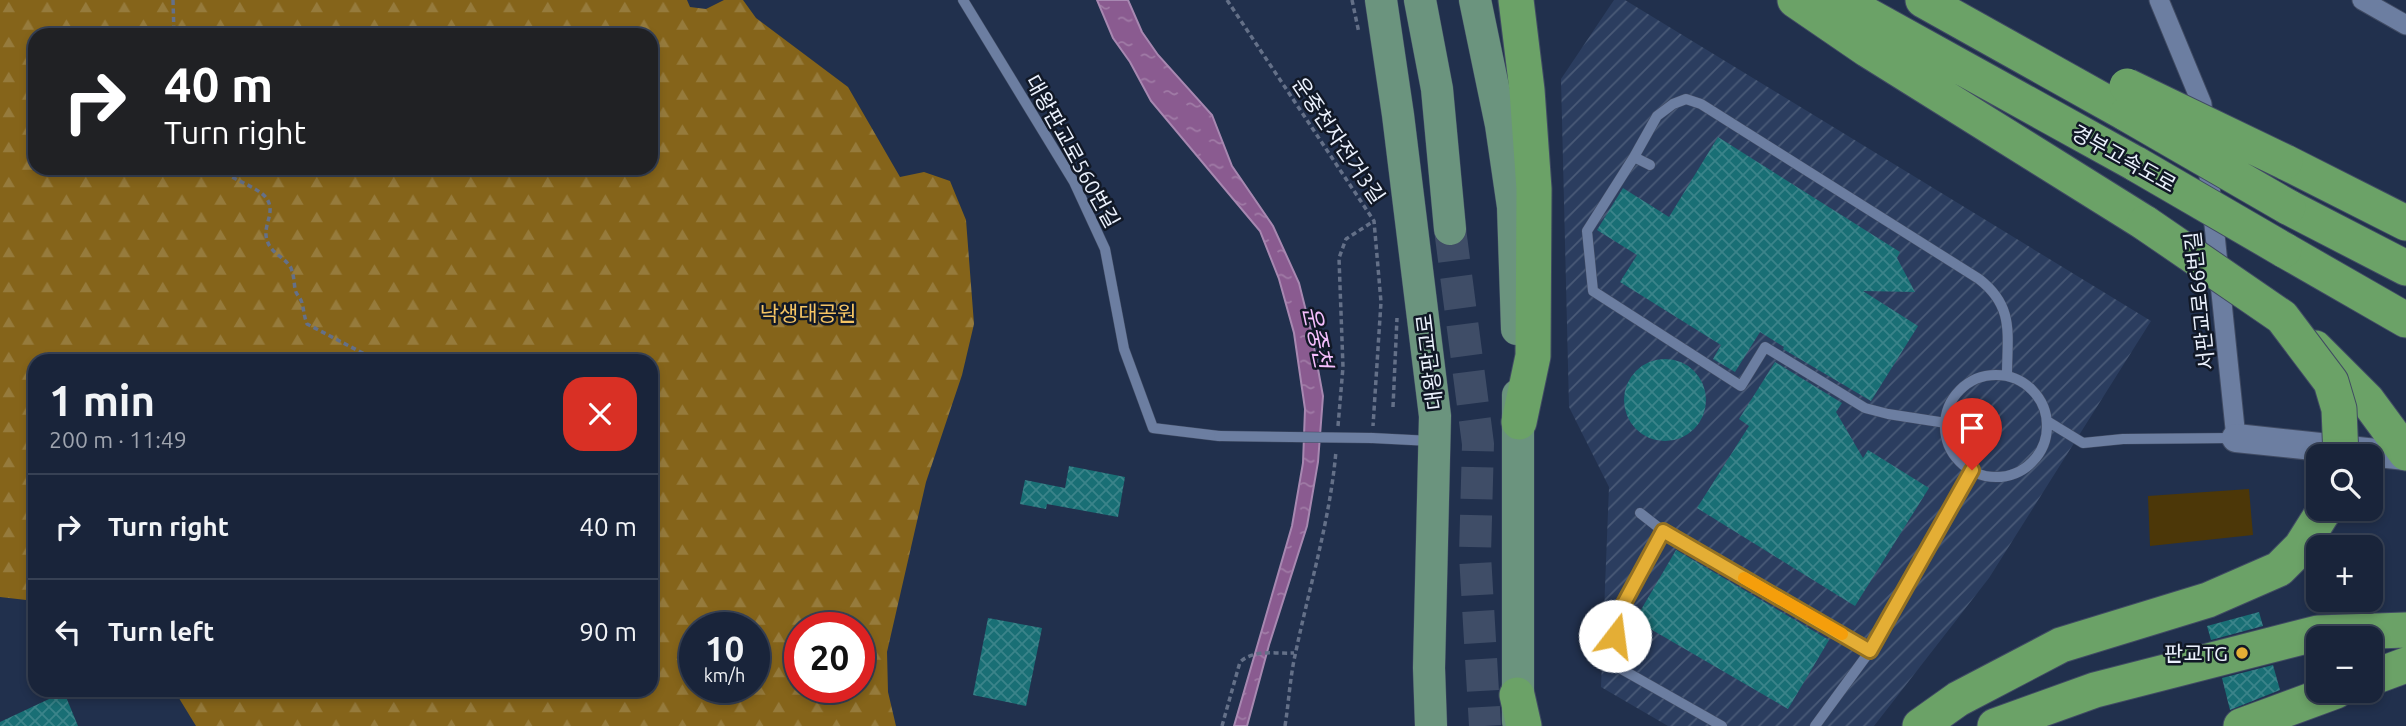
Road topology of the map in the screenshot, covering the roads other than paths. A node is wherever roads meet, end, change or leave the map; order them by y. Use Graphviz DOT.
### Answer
graph roads {
  1 [pos="963,0"];
  2 [pos="1381,0"];
  3 [pos="1420,0"];
  4 [pos="1475,0"];
  5 [pos="1516,0"];
  6 [pos="1795,0"];
  7 [pos="1840,0"];
  8 [pos="1923,0"];
  9 [pos="1960,0"];
  10 [pos="2159,0"];
  11 [pos="2362,0"];
  12 [pos="2406,25"];
  13 [pos="2127,100"];
  14 [pos="1634,157"];
  15 [pos="1650,165"];
  16 [pos="2406,223"];
  17 [pos="1450,229"];
  18 [pos="2406,268"];
  19 [pos="2281,317"];
  20 [pos="2406,320"];
  21 [pos="2007,376"];
  22 [pos="2047,421"];
  23 [pos="1519,422"];
  24 [pos="1946,423"];
  25 [pos="2236,438"];
  26 [pos="1436,441"];
  27 [pos="2340,444"];
  28 [pos="2406,455"];
  29 [pos="1972,470"];
  30 [pos="1640,513"];
  31 [pos="2317,521"];
  32 [pos="1663,531"];
  33 [pos="2406,630"];
  34 [pos="1870,651"];
  35 [pos="2406,665"];
  36 [pos="2383,674"];
  37 [pos="2306,702"];
  38 [pos="1520,716"];
  39 [pos="1431,726"];
  40 [pos="1722,726"];
  41 [pos="1815,726"];
  42 [pos="1920,726"];
  43 [pos="1995,726"];
  44 [pos="2241,726"];
  1 -- 26 [label="lane, 대왕판교로560번길, bridge"];
  2 -- 26 [label="main road, 대왕판교로"];
  3 -- 17 [label="main road"];
  4 -- 23 [label="main road"];
  5 -- 23 [label="highway"];
  6 -- 19 [label="highway, bridge"];
  7 -- 20 [label="highway, 경부고속도로, bridge"];
  8 -- 13 [label="highway, 경부고속도로"];
  9 -- 13 [label="highway"];
  10 -- 25 [label="street, 서판교로66번길"];
  11 -- 12 [label="street"];
  13 -- 16 [label="highway, bridge"];
  13 -- 18 [label="highway, 경부고속도로, bridge"];
  14 -- 15 [label="lane"];
  14 -- 21 [label="lane"];
  14 -- 24 [label="lane"];
  19 -- 27 [label="highway, bridge"];
  19 -- 28 [label="highway, bridge"];
  21 -- 22 [label="lane"];
  21 -- 24 [label="lane"];
  22 -- 25 [label="lane"];
  22 -- 29 [label="lane"];
  23 -- 38 [label="main road"];
  24 -- 29 [label="lane"];
  25 -- 28 [label="street"];
  26 -- 39 [label="main road, 대왕판교로"];
  29 -- 34 [label="lane"];
  30 -- 32 [label="lane"];
  31 -- 42 [label="highway"];
  32 -- 34 [label="lane"];
  32 -- 40 [label="lane"];
  33 -- 43 [label="highway"];
  34 -- 41 [label="lane"];
  35 -- 36 [label="highway"];
  37 -- 44 [label="highway"];
}
